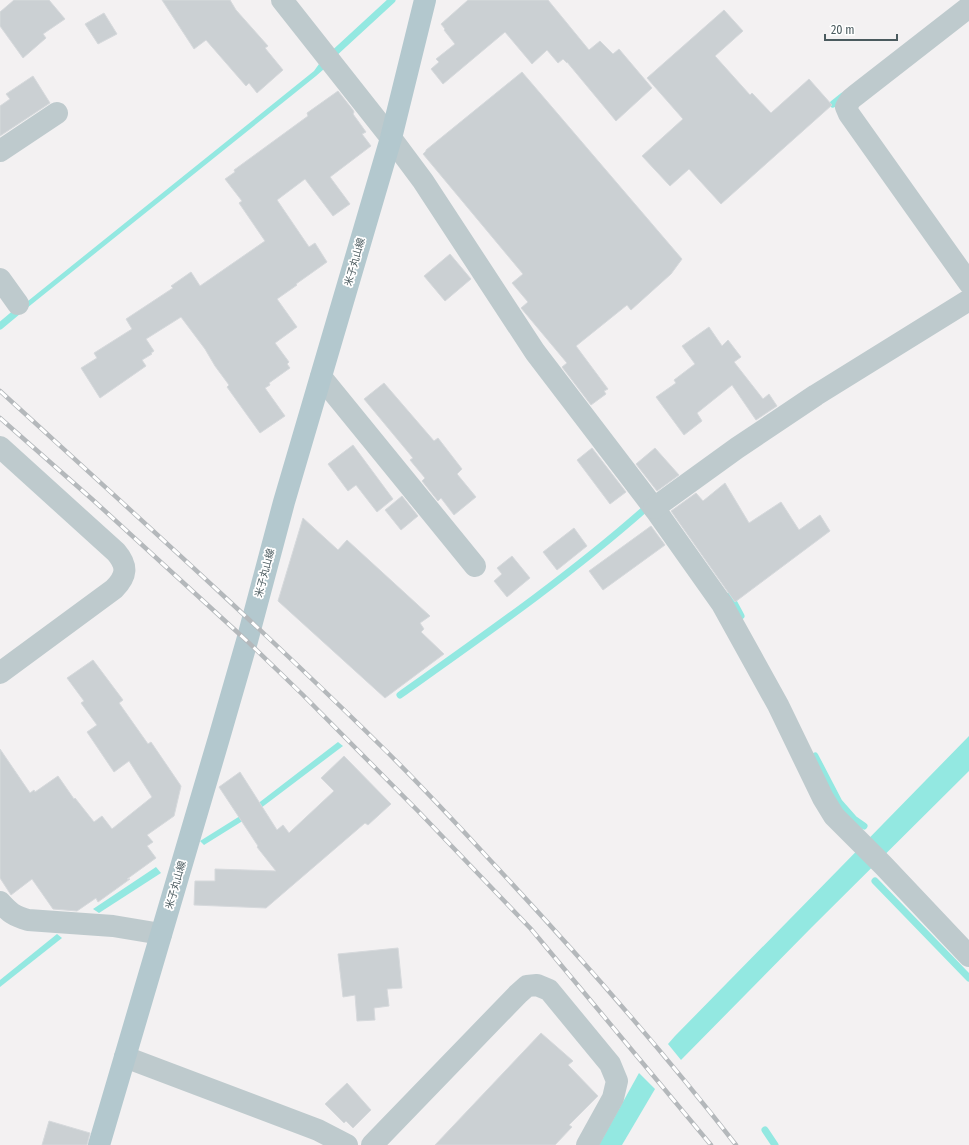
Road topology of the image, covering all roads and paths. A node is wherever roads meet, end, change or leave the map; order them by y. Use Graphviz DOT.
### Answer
graph roads {
  1 [pos="282,0"];
  2 [pos="425,0"];
  3 [pos="969,7"];
  4 [pos="57,113"];
  5 [pos="391,138"];
  6 [pos="0,151"];
  7 [pos="0,280"];
  8 [pos="969,283"];
  9 [pos="969,300"];
  10 [pos="18,304"];
  11 [pos="321,377"];
  12 [pos="0,447"];
  13 [pos="654,508"];
  14 [pos="475,566"];
  15 [pos="0,673"];
  16 [pos="0,902"];
  17 [pos="161,934"];
  18 [pos="969,956"];
  19 [pos="125,1057"];
  20 [pos="99,1145"];
  21 [pos="347,1145"];
  22 [pos="372,1145"];
  23 [pos="587,1145"];
  1 -- 5 [label="street"];
  2 -- 5 [label="main road, 米子丸山線"];
  3 -- 8 [label="street"];
  4 -- 6 [label="street"];
  5 -- 11 [label="main road, 米子丸山線"];
  5 -- 13 [label="street"];
  7 -- 10 [label="street"];
  9 -- 13 [label="street"];
  11 -- 14 [label="street"];
  11 -- 17 [label="main road, 米子丸山線"];
  12 -- 15 [label="street"];
  13 -- 18 [label="street"];
  16 -- 17 [label="street"];
  17 -- 19 [label="main road, 米子丸山線"];
  19 -- 20 [label="main road, 米子丸山線"];
  19 -- 21 [label="street"];
  22 -- 23 [label="street"];
}
